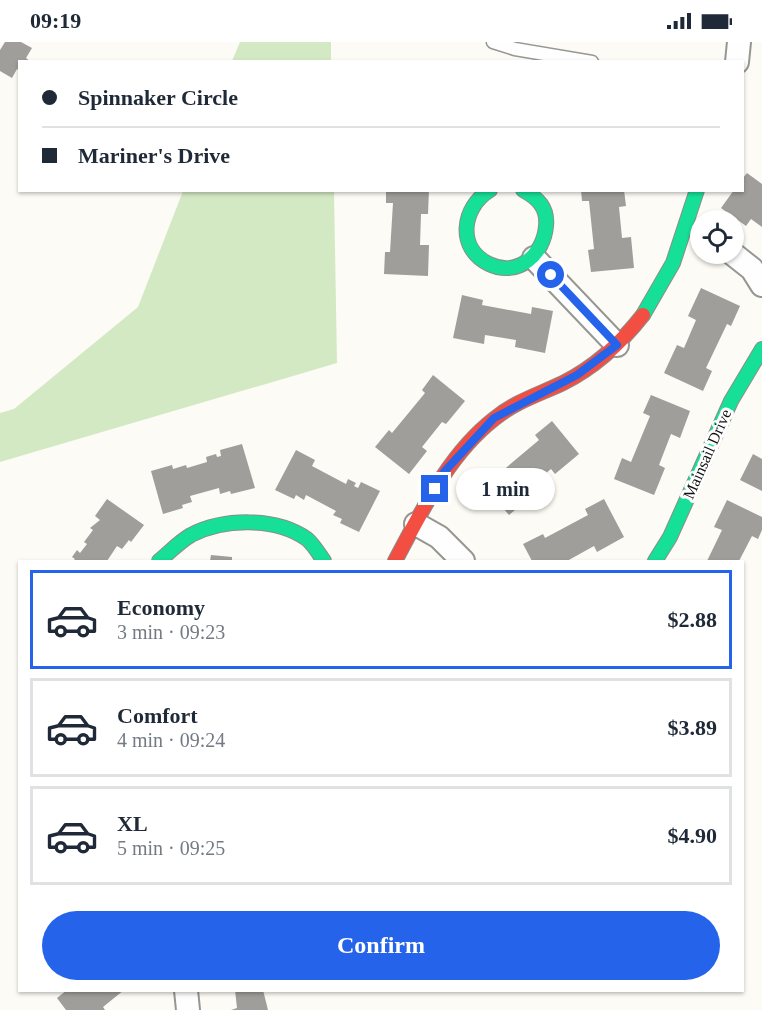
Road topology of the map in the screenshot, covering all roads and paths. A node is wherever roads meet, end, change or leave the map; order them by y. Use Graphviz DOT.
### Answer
graph roads {
  1 [pos="493,42"];
  2 [pos="739,42"];
  3 [pos="580,60"];
  4 [pos="737,60"];
  5 [pos="485,192"];
  6 [pos="528,192"];
  7 [pos="697,192"];
  8 [pos="695,210"];
  9 [pos="690,237"];
  10 [pos="534,258"];
  11 [pos="744,263"];
  12 [pos="762,285"];
  13 [pos="617,345"];
  14 [pos="762,349"];
  15 [pos="416,524"];
  16 [pos="160,560"];
  17 [pos="323,560"];
  18 [pos="396,560"];
  19 [pos="462,560"];
  20 [pos="656,560"];
  21 [pos="186,992"];
  22 [pos="188,1010"];
  1 -- 3 [label="lane"];
  2 -- 4 [label="street"];
  5 -- 10 [label="street"];
  6 -- 10 [label="street"];
  7 -- 8 [label="street"];
  9 -- 13 [label="street"];
  10 -- 13 [label="street"];
  11 -- 12 [label="street"];
  13 -- 15 [label="street"];
  14 -- 20 [label="street, Mainsail Drive"];
  15 -- 18 [label="street"];
  15 -- 19 [label="street"];
  16 -- 17 [label="street"];
  21 -- 22 [label="street"];
}
